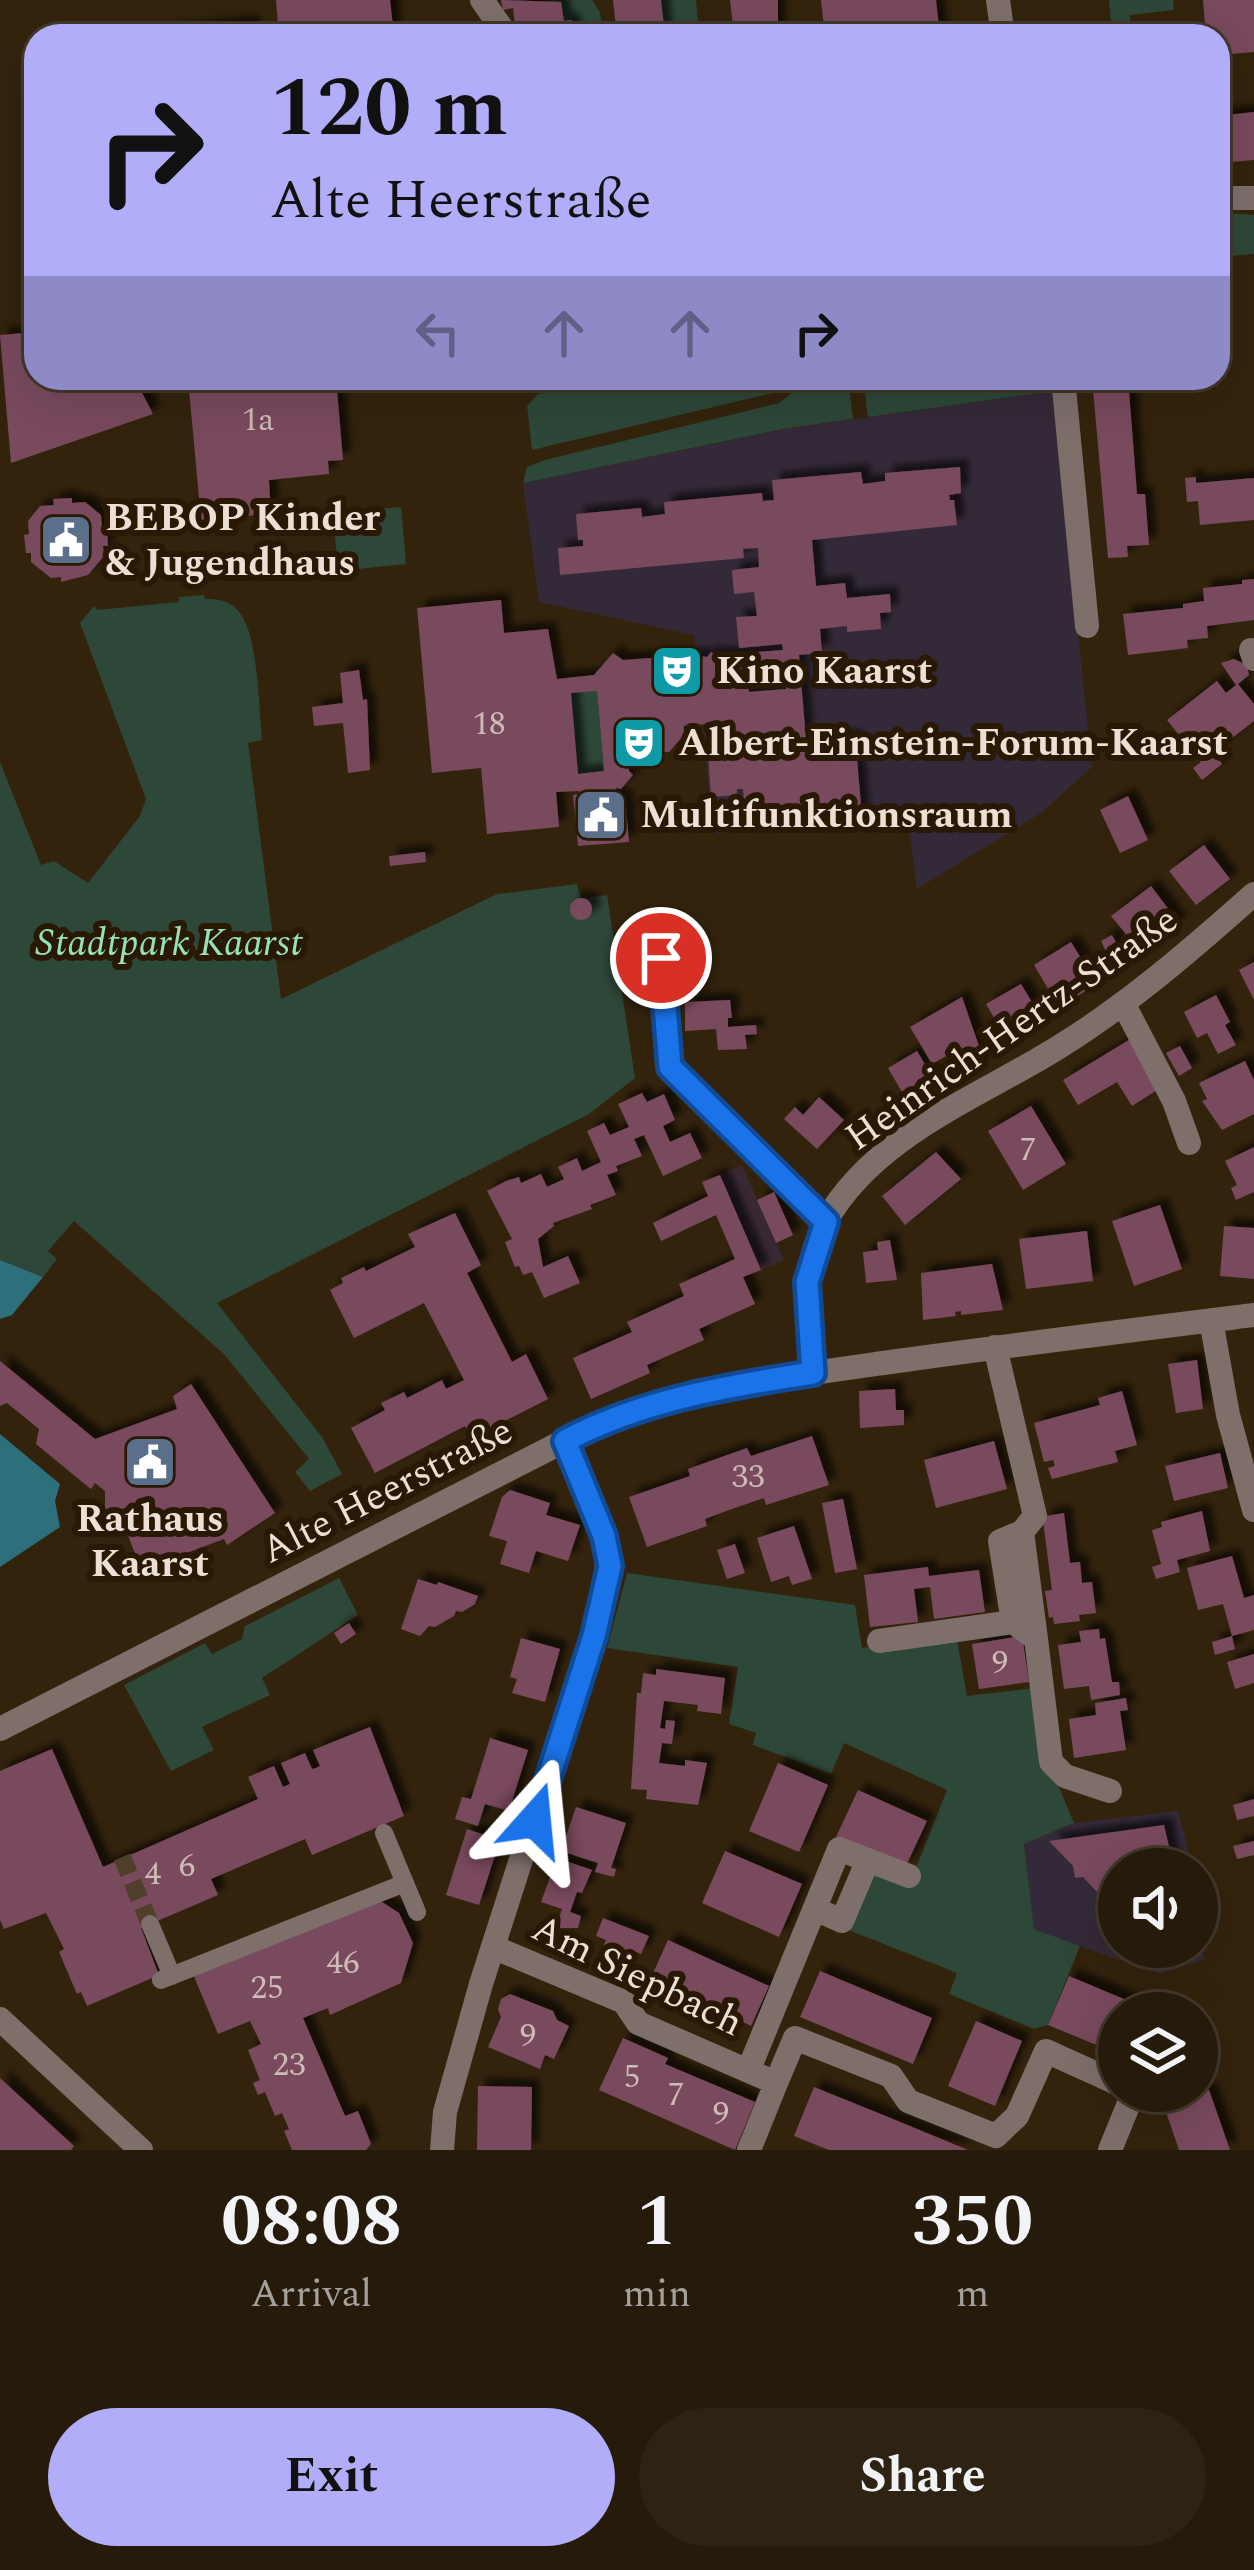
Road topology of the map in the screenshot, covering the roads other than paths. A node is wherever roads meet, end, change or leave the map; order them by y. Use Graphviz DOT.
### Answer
graph roads {
  1 [pos="1064,390"];
  2 [pos="1087,626"];
  3 [pos="1254,894"];
  4 [pos="657,922"];
  5 [pos="1123,1004"];
  6 [pos="1189,1143"];
  7 [pos="826,1222"];
  8 [pos="1254,1315"];
  9 [pos="1211,1320"];
  10 [pos="995,1347"];
  11 [pos="813,1373"];
  12 [pos="565,1441"];
  13 [pos="1254,1510"];
  14 [pos="1022,1532"];
  15 [pos="1013,1622"];
  16 [pos="1036,1639"];
  17 [pos="879,1641"];
  18 [pos="0,1729"];
  19 [pos="1110,1791"];
  20 [pos="384,1833"];
  21 [pos="909,1876"];
  22 [pos="405,1883"];
  23 [pos="417,1912"];
  24 [pos="150,1924"];
  25 [pos="494,1947"];
  26 [pos="0,2019"];
  27 [pos="769,2026"];
  28 [pos="795,2038"];
  29 [pos="748,2069"];
  30 [pos="1098,2075"];
  31 [pos="776,2084"];
  32 [pos="1125,2112"];
  33 [pos="992,2143"];
  34 [pos="141,2150"];
  35 [pos="442,2150"];
  36 [pos="749,2150"];
  37 [pos="1110,2150"];
  1 -- 2 [label="street"];
  3 -- 5 [label="street, Heinrich-Hertz-Straße"];
  4 -- 7 [label="street"];
  5 -- 6 [label="street"];
  5 -- 7 [label="street, Heinrich-Hertz-Straße"];
  7 -- 11 [label="street, Heinrich-Hertz-Straße"];
  8 -- 9 [label="street, Alte Heerstraße"];
  9 -- 10 [label="street, Alte Heerstraße"];
  9 -- 13 [label="street"];
  10 -- 11 [label="street, Alte Heerstraße"];
  10 -- 14 [label="street"];
  11 -- 12 [label="street, Alte Heerstraße"];
  12 -- 18 [label="street, Alte Heerstraße"];
  12 -- 25 [label="street"];
  14 -- 15 [label="street"];
  14 -- 16 [label="street"];
  15 -- 16 [label="street"];
  15 -- 17 [label="street"];
  16 -- 19 [label="street"];
  20 -- 22 [label="street"];
  21 -- 27 [label="street, Am Siepbach"];
  22 -- 23 [label="street"];
  22 -- 24 [label="street"];
  25 -- 29 [label="street, Am Siepbach"];
  25 -- 35 [label="street"];
  26 -- 34 [label="street"];
  27 -- 28 [label="street, Am Siepbach"];
  27 -- 29 [label="street, Am Siepbach"];
  28 -- 31 [label="street, Am Siepbach"];
  28 -- 33 [label="street, Am Siepbach"];
  29 -- 31 [label="street, Am Siepbach"];
  30 -- 33 [label="street, Am Siepbach"];
  31 -- 36 [label="street"];
  32 -- 37 [label="street"];
}
